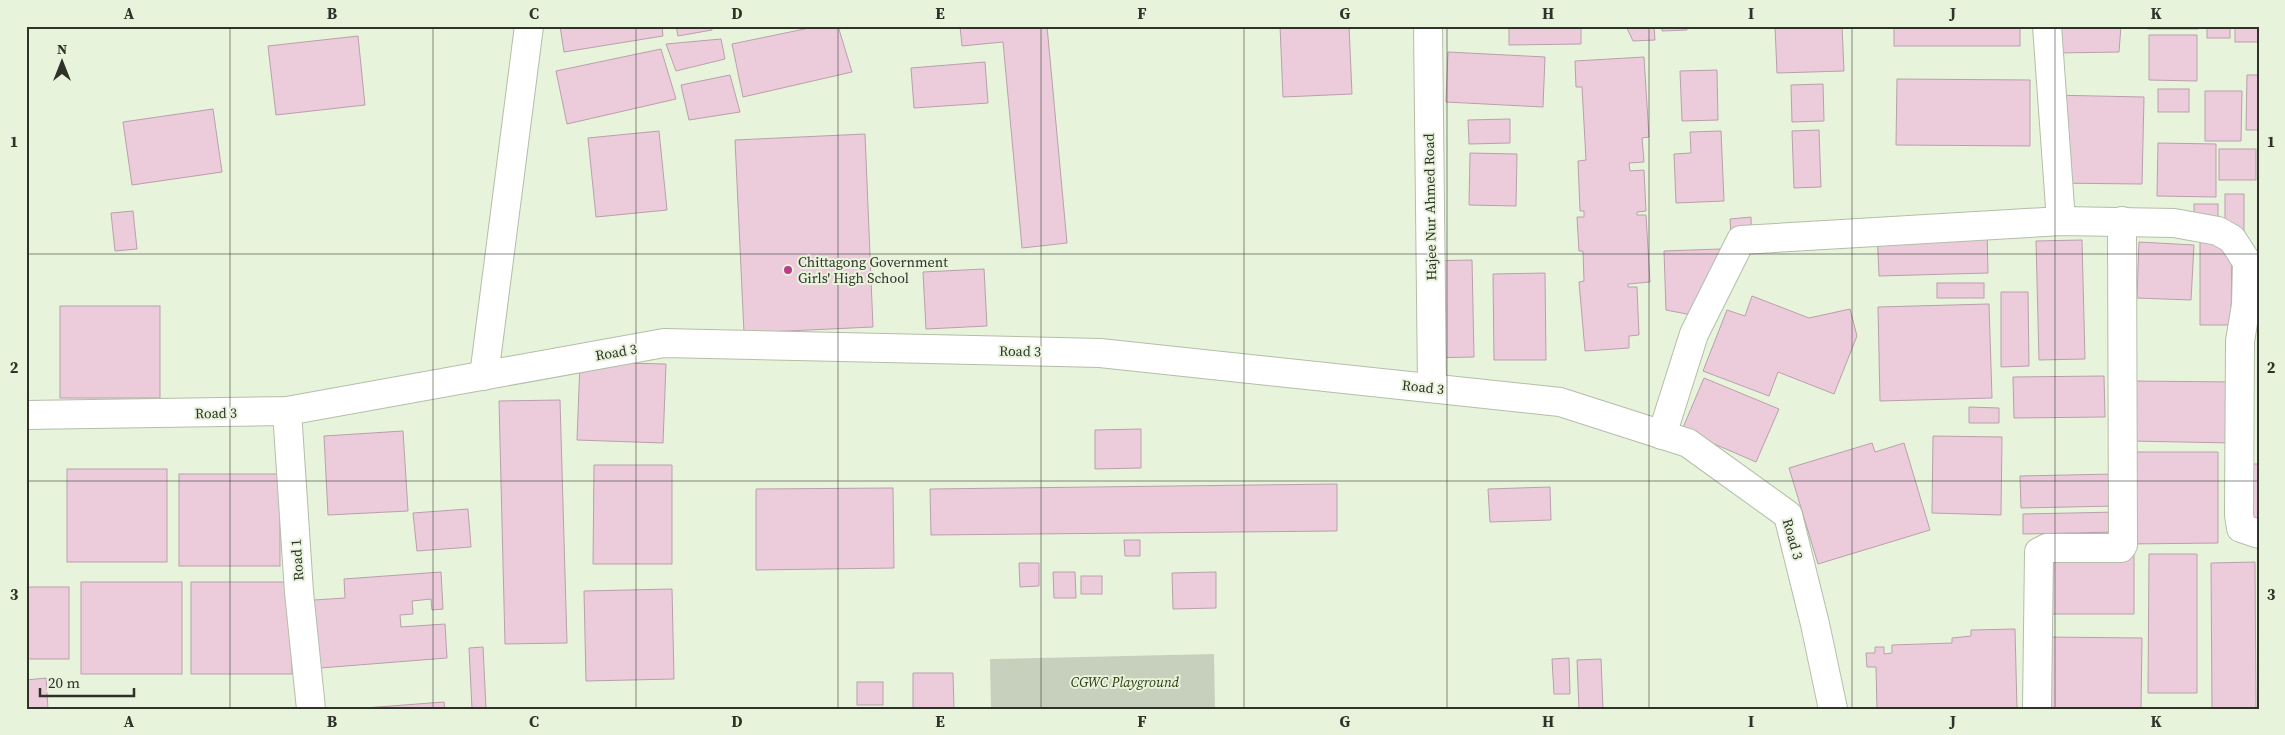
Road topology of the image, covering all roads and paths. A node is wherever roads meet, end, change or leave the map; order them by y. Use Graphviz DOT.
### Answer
graph roads {
  1 [pos="529,26"];
  2 [pos="1428,26"];
  3 [pos="2047,26"];
  4 [pos="2061,221"];
  5 [pos="2122,221"];
  6 [pos="484,376"];
  7 [pos="1432,388"];
  8 [pos="287,412"];
  9 [pos="26,415"];
  10 [pos="1662,435"];
  11 [pos="2259,534"];
  12 [pos="311,709"];
  13 [pos="1833,709"];
  14 [pos="2037,709"];
  1 -- 6 [label="street"];
  2 -- 7 [label="street, Hajee Nur Ahmed Road"];
  3 -- 4 [label="street"];
  4 -- 5 [label="street"];
  4 -- 10 [label="street"];
  5 -- 11 [label="street"];
  5 -- 14 [label="street"];
  6 -- 7 [label="street, Road 3"];
  6 -- 8 [label="street, Road 3"];
  7 -- 10 [label="street, Road 3"];
  8 -- 9 [label="street, Road 3"];
  8 -- 12 [label="street, Road 1"];
  10 -- 13 [label="street, Road 3"];
}
